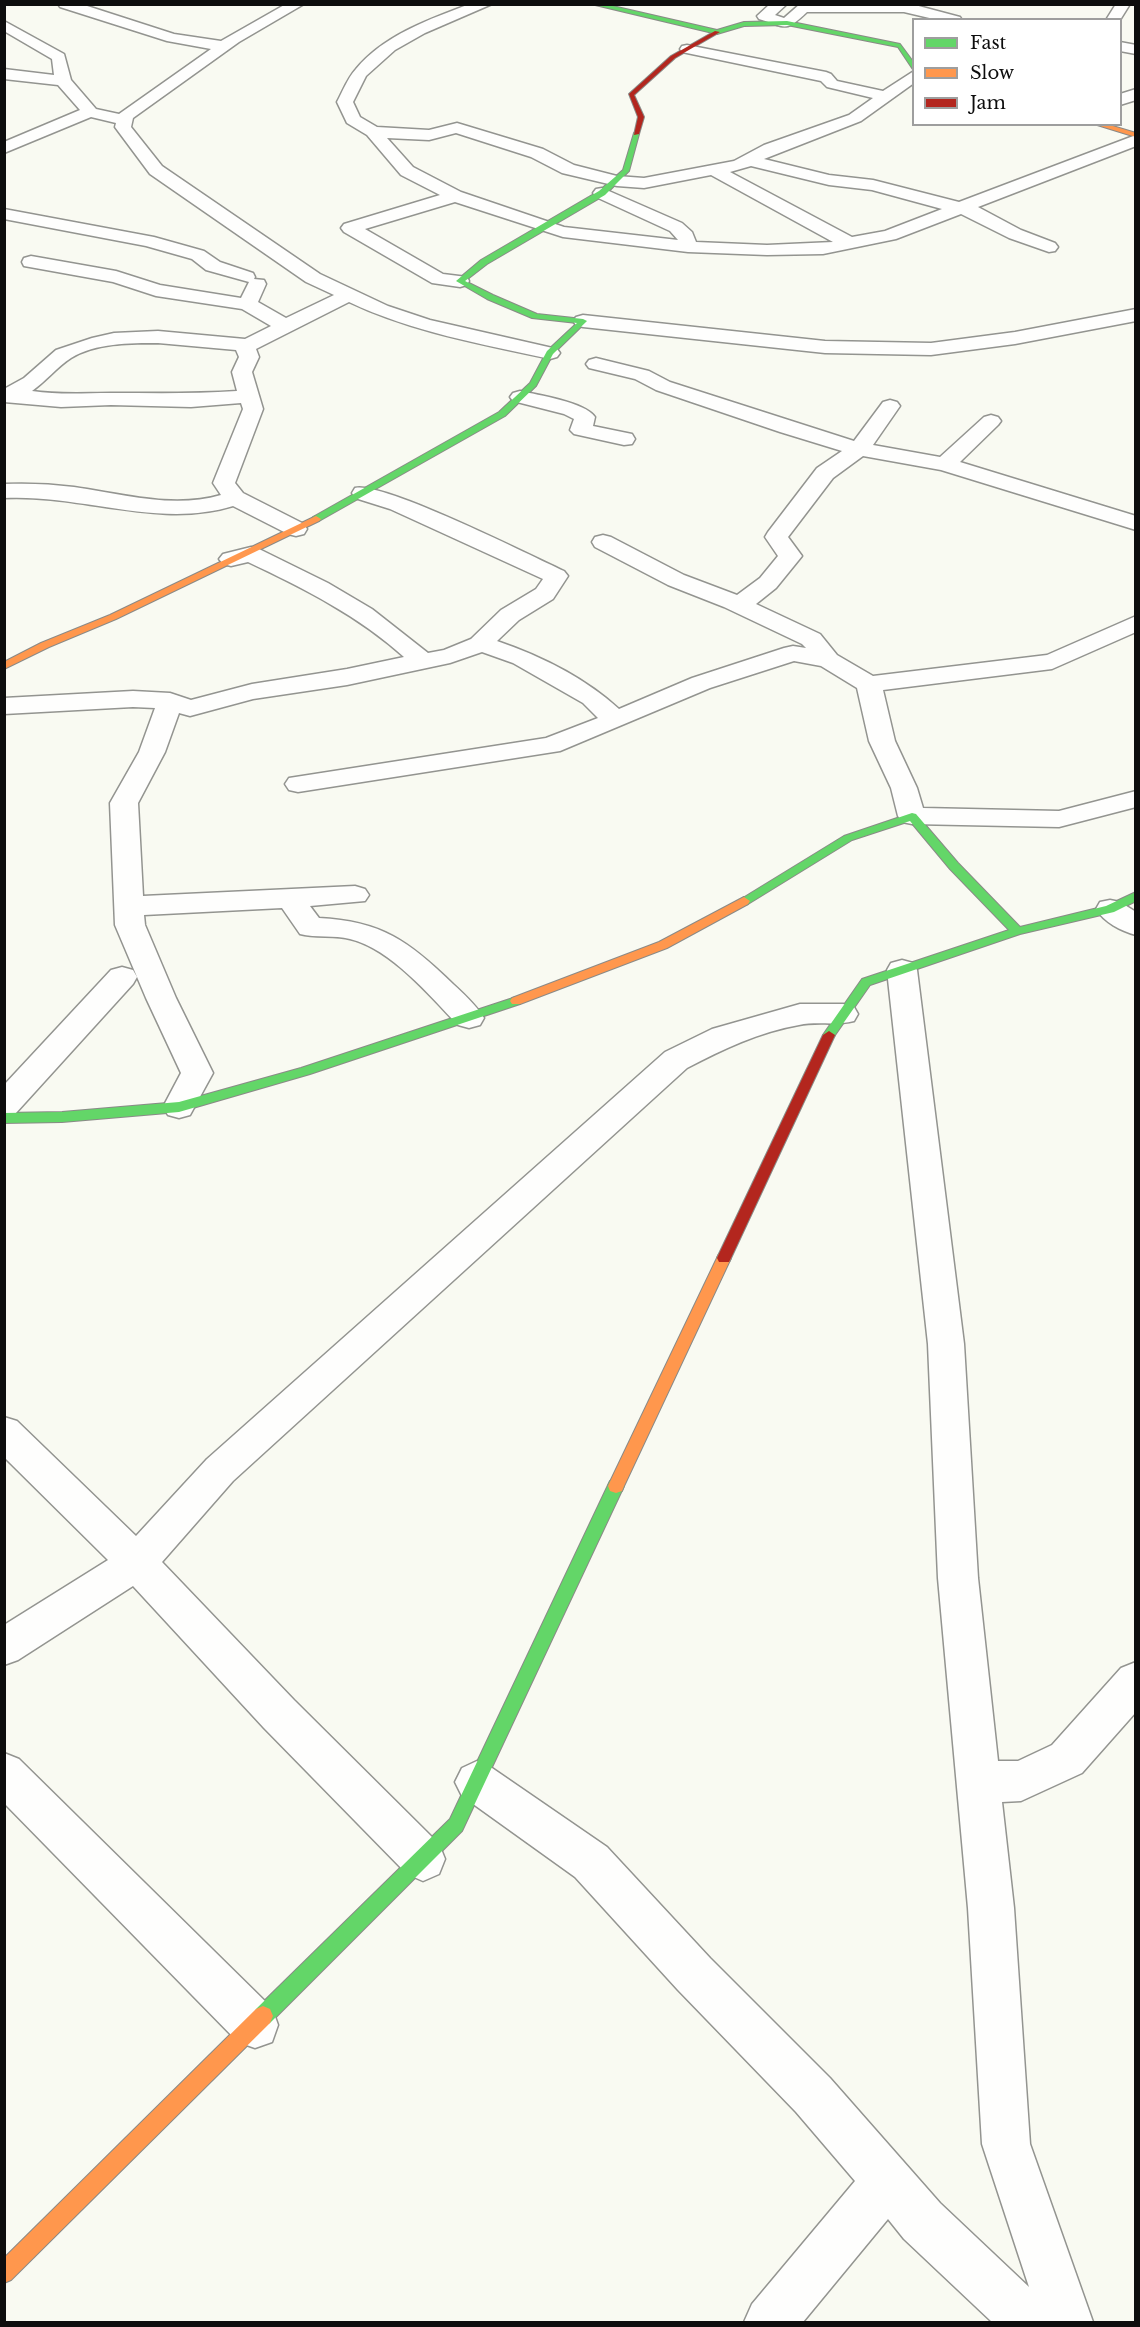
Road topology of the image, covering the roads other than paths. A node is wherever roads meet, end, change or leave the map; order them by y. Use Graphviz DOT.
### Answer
graph roads {
  1 [pos="65,4"];
  2 [pos="297,4"];
  3 [pos="485,4"];
  4 [pos="594,4"];
  5 [pos="780,4"];
  6 [pos="1123,4"];
  7 [pos="922,7"];
  8 [pos="950,18"];
  9 [pos="1114,18"];
  10 [pos="787,23"];
  11 [pos="4,25"];
  12 [pos="717,32"];
  13 [pos="223,46"];
  14 [pos="687,49"];
  15 [pos="912,66"];
  16 [pos="4,74"];
  17 [pos="912,76"];
  18 [pos="63,81"];
  19 [pos="886,96"];
  20 [pos="90,112"];
  21 [pos="124,120"];
  22 [pos="1104,126"];
  23 [pos="373,132"];
  24 [pos="1134,135"];
  25 [pos="4,148"];
  26 [pos="749,160"];
  27 [pos="714,170"];
  28 [pos="617,181"];
  29 [pos="602,193"];
  30 [pos="455,196"];
  31 [pos="959,208"];
  32 [pos="4,214"];
  33 [pos="544,226"];
  34 [pos="80,228"];
  35 [pos="849,243"];
  36 [pos="688,247"];
  37 [pos="1049,247"];
  38 [pos="287,260"];
  39 [pos="246,277"];
  40 [pos="460,281"];
  41 [pos="348,295"];
  42 [pos="247,304"];
  43 [pos="1130,320"];
  44 [pos="583,321"];
  45 [pos="286,326"];
  46 [pos="245,347"];
  47 [pos="550,353"];
  48 [pos="596,364"];
  49 [pos="7,396"];
  50 [pos="249,396"];
  51 [pos="520,397"];
  52 [pos="890,406"];
  53 [pos="991,421"];
  54 [pos="624,439"];
  55 [pos="859,449"];
  56 [pos="945,464"];
  57 [pos="4,491"];
  58 [pos="363,493"];
  59 [pos="235,498"];
  60 [pos="1136,523"];
  61 [pos="296,529"];
  62 [pos="603,542"];
  63 [pos="231,560"];
  64 [pos="738,605"];
  65 [pos="1136,623"];
  66 [pos="480,644"];
  67 [pos="829,660"];
  68 [pos="423,661"];
  69 [pos="4,666"];
  70 [pos="869,684"];
  71 [pos="170,701"];
  72 [pos="4,706"];
  73 [pos="616,720"];
  74 [pos="298,784"];
  75 [pos="1136,799"];
  76 [pos="912,816"];
  77 [pos="354,895"];
  78 [pos="290,898"];
  79 [pos="1123,903"];
  80 [pos="129,906"];
  81 [pos="1136,926"];
  82 [pos="1017,931"];
  83 [pos="902,970"];
  84 [pos="122,977"];
  85 [pos="843,1014"];
  86 [pos="469,1018"];
  87 [pos="4,1106"];
  88 [pos="179,1107"];
  89 [pos="4,1118"];
  90 [pos="4,1432"];
  91 [pos="137,1563"];
  92 [pos="4,1647"];
  93 [pos="1136,1681"];
  94 [pos="4,1773"];
  95 [pos="477,1782"];
  96 [pos="978,1782"];
  97 [pos="423,1859"];
  98 [pos="255,2025"];
  99 [pos="887,2181"];
  100 [pos="4,2273"];
  101 [pos="770,2322"];
  102 [pos="1029,2322"];
  103 [pos="1067,2322"];
  1 -- 13 [label="street"];
  2 -- 13 [label="street"];
  3 -- 23 [label="street"];
  4 -- 12 [label="street"];
  5 -- 10 [label="street"];
  6 -- 9 [label="street"];
  7 -- 8 [label="street"];
  7 -- 10 [label="street"];
  10 -- 12 [label="street"];
  10 -- 15 [label="street"];
  11 -- 18 [label="street"];
  12 -- 14 [label="street"];
  13 -- 21 [label="street"];
  14 -- 19 [label="street"];
  14 -- 28 [label="street"];
  16 -- 18 [label="street"];
  17 -- 19 [label="street"];
  18 -- 20 [label="street"];
  19 -- 26 [label="street"];
  20 -- 21 [label="street"];
  20 -- 25 [label="street"];
  21 -- 38 [label="street"];
  22 -- 24 [label="street"];
  23 -- 28 [label="street"];
  23 -- 30 [label="street"];
  24 -- 31 [label="street"];
  26 -- 27 [label="street"];
  26 -- 31 [label="street"];
  27 -- 28 [label="street"];
  27 -- 35 [label="street"];
  28 -- 29 [label="street"];
  29 -- 33 [label="street"];
  29 -- 36 [label="street"];
  30 -- 33 [label="street"];
  30 -- 40 [label="street"];
  31 -- 35 [label="street"];
  31 -- 37 [label="street"];
  32 -- 34 [label="street"];
  33 -- 36 [label="street"];
  33 -- 40 [label="street"];
  34 -- 39 [label="street"];
  34 -- 42 [label="street"];
  35 -- 36 [label="street"];
  38 -- 39 [label="street"];
  38 -- 41 [label="street"];
  39 -- 42 [label="street"];
  40 -- 44 [label="street"];
  41 -- 45 [label="street"];
  41 -- 47 [label="street"];
  42 -- 45 [label="street"];
  43 -- 44 [label="street"];
  44 -- 47 [label="street"];
  45 -- 46 [label="street"];
  46 -- 49 [label="street"];
  46 -- 50 [label="street"];
  47 -- 51 [label="street"];
  48 -- 55 [label="street"];
  49 -- 50 [label="street"];
  50 -- 59 [label="street"];
  51 -- 54 [label="street"];
  51 -- 58 [label="street"];
  52 -- 55 [label="street"];
  53 -- 56 [label="street"];
  55 -- 56 [label="street"];
  55 -- 64 [label="street"];
  56 -- 60 [label="street"];
  57 -- 59 [label="street"];
  58 -- 61 [label="street"];
  58 -- 66 [label="street"];
  59 -- 61 [label="street"];
  61 -- 63 [label="street"];
  62 -- 64 [label="street"];
  63 -- 68 [label="street"];
  63 -- 69 [label="street"];
  64 -- 67 [label="street"];
  65 -- 70 [label="street"];
  66 -- 68 [label="street"];
  66 -- 73 [label="street"];
  67 -- 70 [label="street"];
  67 -- 73 [label="street"];
  68 -- 71 [label="street"];
  70 -- 76 [label="street"];
  71 -- 72 [label="street"];
  71 -- 80 [label="street"];
  73 -- 74 [label="street"];
  75 -- 76 [label="street"];
  76 -- 82 [label="street"];
  76 -- 86 [label="street"];
  77 -- 78 [label="street"];
  78 -- 80 [label="street"];
  78 -- 86 [label="street"];
  79 -- 81 [label="street"];
  79 -- 82 [label="street"];
  80 -- 88 [label="street"];
  82 -- 83 [label="street"];
  83 -- 85 [label="street"];
  83 -- 96 [label="street"];
  84 -- 87 [label="street"];
  85 -- 91 [label="street"];
  85 -- 95 [label="street"];
  86 -- 88 [label="street"];
  88 -- 89 [label="street"];
  90 -- 91 [label="street"];
  91 -- 92 [label="street"];
  91 -- 97 [label="street"];
  93 -- 96 [label="street"];
  94 -- 98 [label="street"];
  95 -- 97 [label="street"];
  95 -- 99 [label="street"];
  96 -- 103 [label="street"];
  97 -- 98 [label="street"];
  98 -- 100 [label="street"];
  99 -- 101 [label="street"];
  99 -- 102 [label="street"];
}
